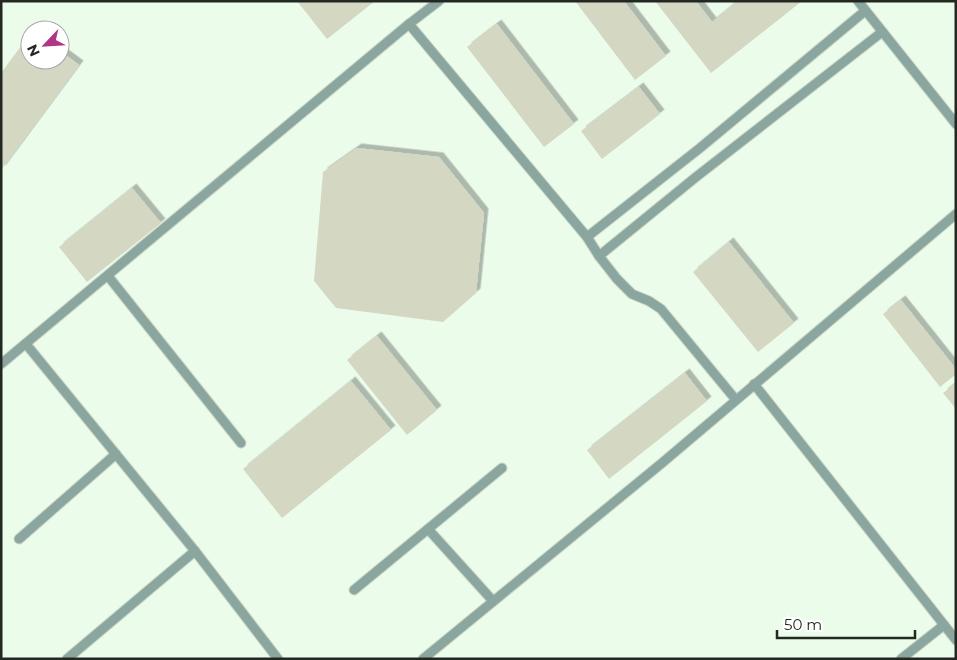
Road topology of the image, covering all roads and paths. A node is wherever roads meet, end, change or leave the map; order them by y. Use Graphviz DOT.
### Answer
graph roads {
  1 [pos="438,1"];
  2 [pos="858,1"];
  3 [pos="865,10"];
  4 [pos="409,24"];
  5 [pos="882,32"];
  6 [pos="956,124"];
  7 [pos="956,214"];
  8 [pos="587,237"];
  9 [pos="599,256"];
  10 [pos="108,276"];
  11 [pos="26,344"];
  12 [pos="1,364"];
  13 [pos="754,384"];
  14 [pos="736,400"];
  15 [pos="242,443"];
  16 [pos="116,454"];
  17 [pos="502,468"];
  18 [pos="428,529"];
  19 [pos="20,539"];
  20 [pos="195,551"];
  21 [pos="354,590"];
  22 [pos="493,601"];
  23 [pos="944,625"];
  24 [pos="956,640"];
  25 [pos="66,659"];
  26 [pos="278,659"];
  27 [pos="423,659"];
  28 [pos="901,659"];
  1 -- 4 [label="lane"];
  2 -- 3 [label="lane"];
  3 -- 5 [label="lane"];
  3 -- 8 [label="lane"];
  4 -- 8 [label="lane"];
  4 -- 10 [label="lane"];
  5 -- 6 [label="lane"];
  5 -- 9 [label="lane"];
  7 -- 13 [label="lane"];
  8 -- 9 [label="lane"];
  9 -- 14 [label="lane"];
  10 -- 11 [label="lane"];
  10 -- 15 [label="lane"];
  11 -- 12 [label="lane"];
  11 -- 16 [label="lane"];
  13 -- 14 [label="lane"];
  13 -- 23 [label="lane"];
  14 -- 22 [label="lane"];
  16 -- 19 [label="lane"];
  16 -- 20 [label="lane"];
  17 -- 18 [label="lane"];
  18 -- 21 [label="lane"];
  18 -- 22 [label="lane"];
  20 -- 25 [label="lane"];
  20 -- 26 [label="lane"];
  22 -- 27 [label="lane"];
  23 -- 24 [label="lane"];
  23 -- 28 [label="lane"];
}
